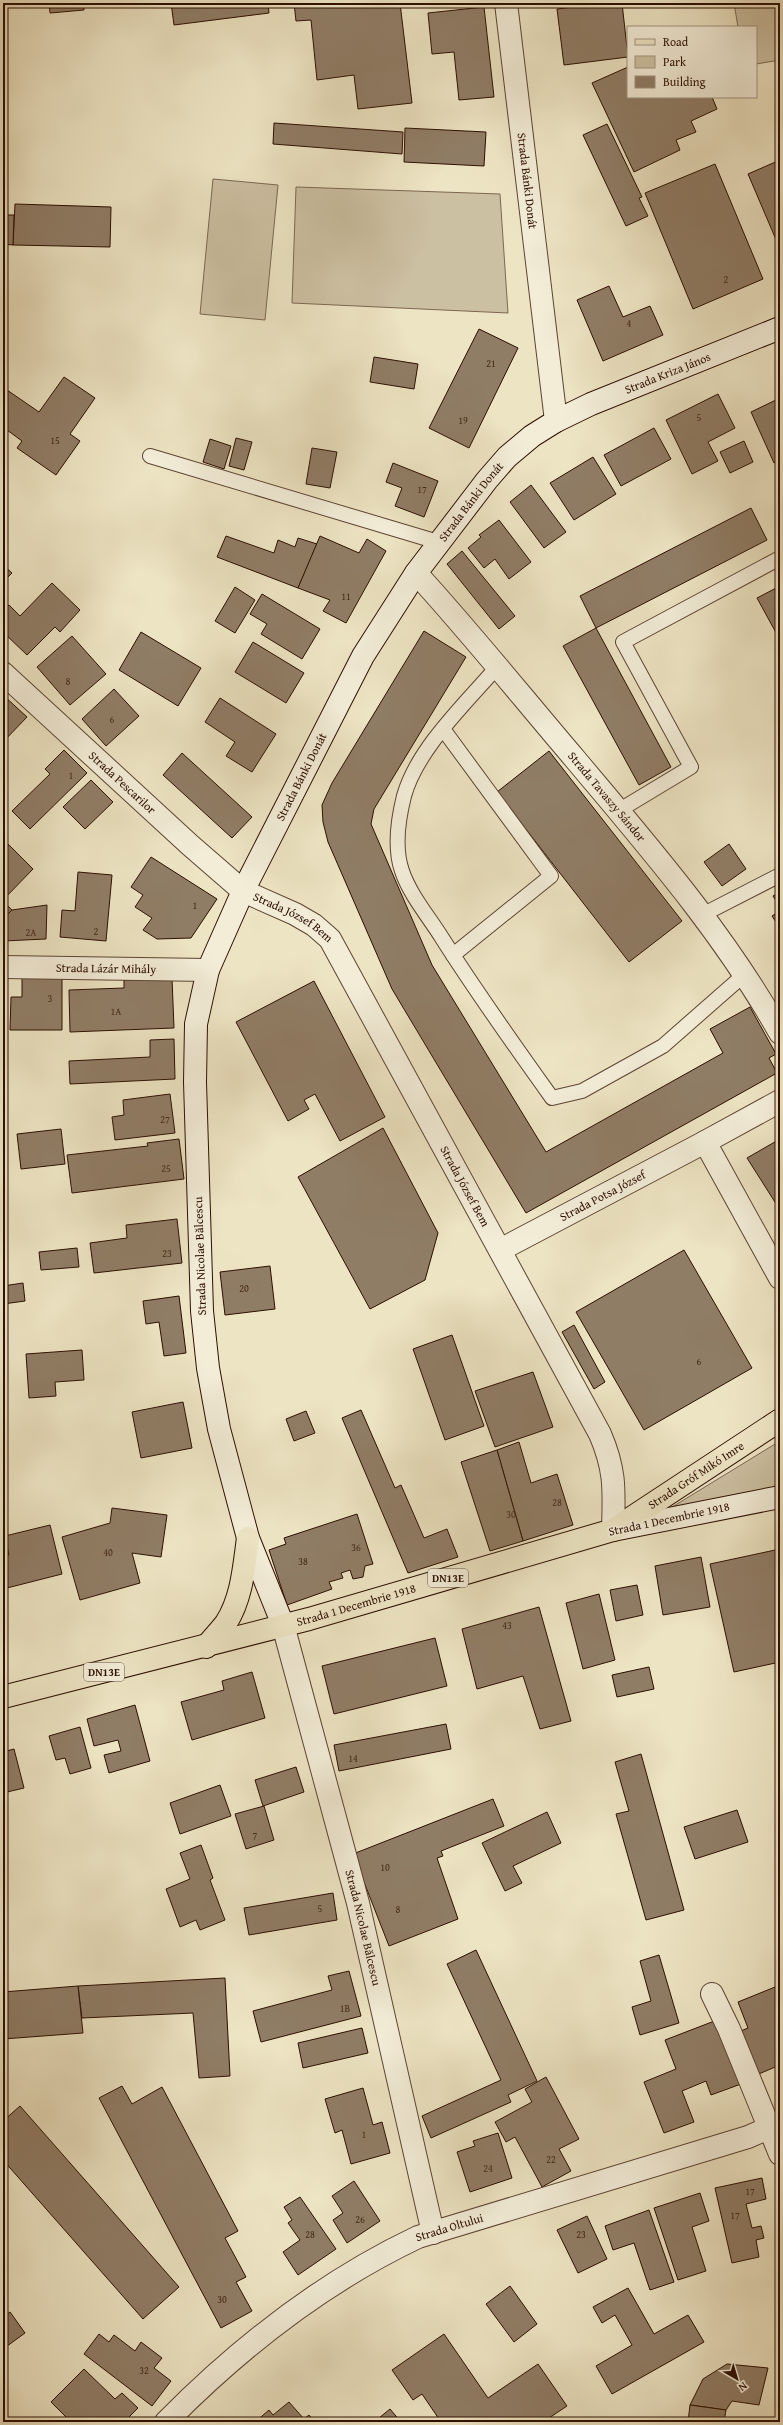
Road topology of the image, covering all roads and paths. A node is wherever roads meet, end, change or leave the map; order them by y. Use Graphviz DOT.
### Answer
graph roads {
  1 [pos="506,3"];
  2 [pos="780,328"];
  3 [pos="556,421"];
  4 [pos="150,456"];
  5 [pos="438,542"];
  6 [pos="780,558"];
  7 [pos="416,573"];
  8 [pos="497,667"];
  9 [pos="3,673"];
  10 [pos="443,729"];
  11 [pos="618,811"];
  12 [pos="780,875"];
  13 [pos="243,891"];
  14 [pos="702,915"];
  15 [pos="453,954"];
  16 [pos="3,967"];
  17 [pos="208,970"];
  18 [pos="745,974"];
  19 [pos="780,1033"];
  20 [pos="780,1101"];
  21 [pos="705,1142"];
  22 [pos="500,1250"];
  23 [pos="780,1278"];
  24 [pos="780,1420"];
  25 [pos="780,1497"];
  26 [pos="613,1530"];
  27 [pos="248,1538"];
  28 [pos="283,1625"];
  29 [pos="206,1647"];
  30 [pos="3,1697"];
  31 [pos="712,1994"];
  32 [pos="775,2125"];
  33 [pos="780,2154"];
  34 [pos="433,2233"];
  35 [pos="175,2419"];
  1 -- 3 [label="street, Strada Bánki Donát"];
  2 -- 3 [label="street, Strada Kriza János"];
  3 -- 5 [label="street, Strada Bánki Donát"];
  4 -- 5 [label="lane"];
  5 -- 7 [label="street, Strada Bánki Donát"];
  6 -- 11 [label="lane"];
  7 -- 8 [label="street, Strada Tavaszy Sándor"];
  7 -- 13 [label="street, Strada Bánki Donát"];
  8 -- 10 [label="lane"];
  8 -- 11 [label="street, Strada Tavaszy Sándor"];
  9 -- 13 [label="street, Strada Pescarilor"];
  10 -- 15 [label="lane"];
  10 -- 15 [label="lane"];
  11 -- 14 [label="street, Strada Tavaszy Sándor"];
  12 -- 14 [label="lane"];
  13 -- 17 [label="street, Strada Bánki Donát"];
  13 -- 22 [label="street, Strada József Bem"];
  14 -- 18 [label="street, Strada Tavaszy Sándor"];
  15 -- 18 [label="lane"];
  16 -- 17 [label="street, Strada Lázár Mihály"];
  17 -- 27 [label="street, Strada Nicolae Bălcescu"];
  18 -- 19 [label="street, Strada Tavaszy Sándor"];
  20 -- 21 [label="street, Strada Potsa József"];
  21 -- 22 [label="street, Strada Potsa József"];
  21 -- 23 [label="street"];
  22 -- 26 [label="street, Strada József Bem"];
  24 -- 26 [label="main road, Strada Gróf Mikó Imre / DN13E"];
  25 -- 26 [label="street, Strada 1 Decembrie 1918 / DN13E"];
  26 -- 28 [label="main road, Strada 1 Decembrie 1918 / DN13E"];
  27 -- 28 [label="street, Strada Nicolae Bălcescu"];
  27 -- 29 [label="main road"];
  28 -- 29 [label="main road, Strada 1 Decembrie 1918 / DN13E"];
  28 -- 34 [label="street, Strada Nicolae Bălcescu"];
  29 -- 30 [label="main road, Strada 1 Decembrie 1918 / DN13E"];
  31 -- 32 [label="street"];
  32 -- 33 [label="street"];
  32 -- 34 [label="street, Strada Oltului"];
  34 -- 35 [label="street, Strada Oltului"];
}
